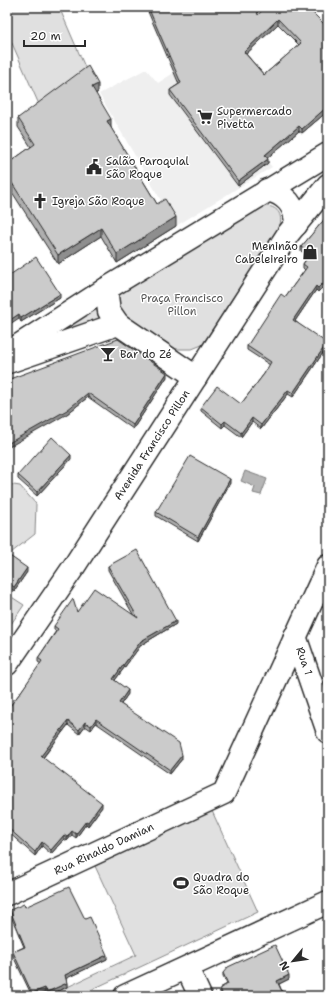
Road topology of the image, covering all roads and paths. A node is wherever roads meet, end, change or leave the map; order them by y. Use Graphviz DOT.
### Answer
graph roads {
  1 [pos="328,154"];
  2 [pos="328,185"];
  3 [pos="267,190"];
  4 [pos="296,225"];
  5 [pos="106,289"];
  6 [pos="118,324"];
  7 [pos="7,353"];
  8 [pos="7,362"];
  9 [pos="196,377"];
  10 [pos="328,566"];
  11 [pos="295,636"];
  12 [pos="7,664"];
  13 [pos="328,732"];
  14 [pos="7,894"];
  15 [pos="328,902"];
  16 [pos="187,968"];
  17 [pos="125,996"];
  18 [pos="200,996"];
  1 -- 3 [label="street"];
  2 -- 4 [label="street, Avenida Francisco Pillon"];
  3 -- 4 [label="street"];
  3 -- 5 [label="street"];
  4 -- 9 [label="street, Avenida Francisco Pillon"];
  5 -- 6 [label="street"];
  5 -- 7 [label="street"];
  6 -- 8 [label="street"];
  6 -- 9 [label="street"];
  9 -- 12 [label="street, Avenida Francisco Pillon"];
  10 -- 11 [label="street, Rua Rinaldo Damian"];
  11 -- 13 [label="street, Rua 1"];
  11 -- 14 [label="street, Rua Rinaldo Damian"];
  15 -- 16 [label="street"];
  16 -- 17 [label="street"];
  16 -- 18 [label="street"];
}
